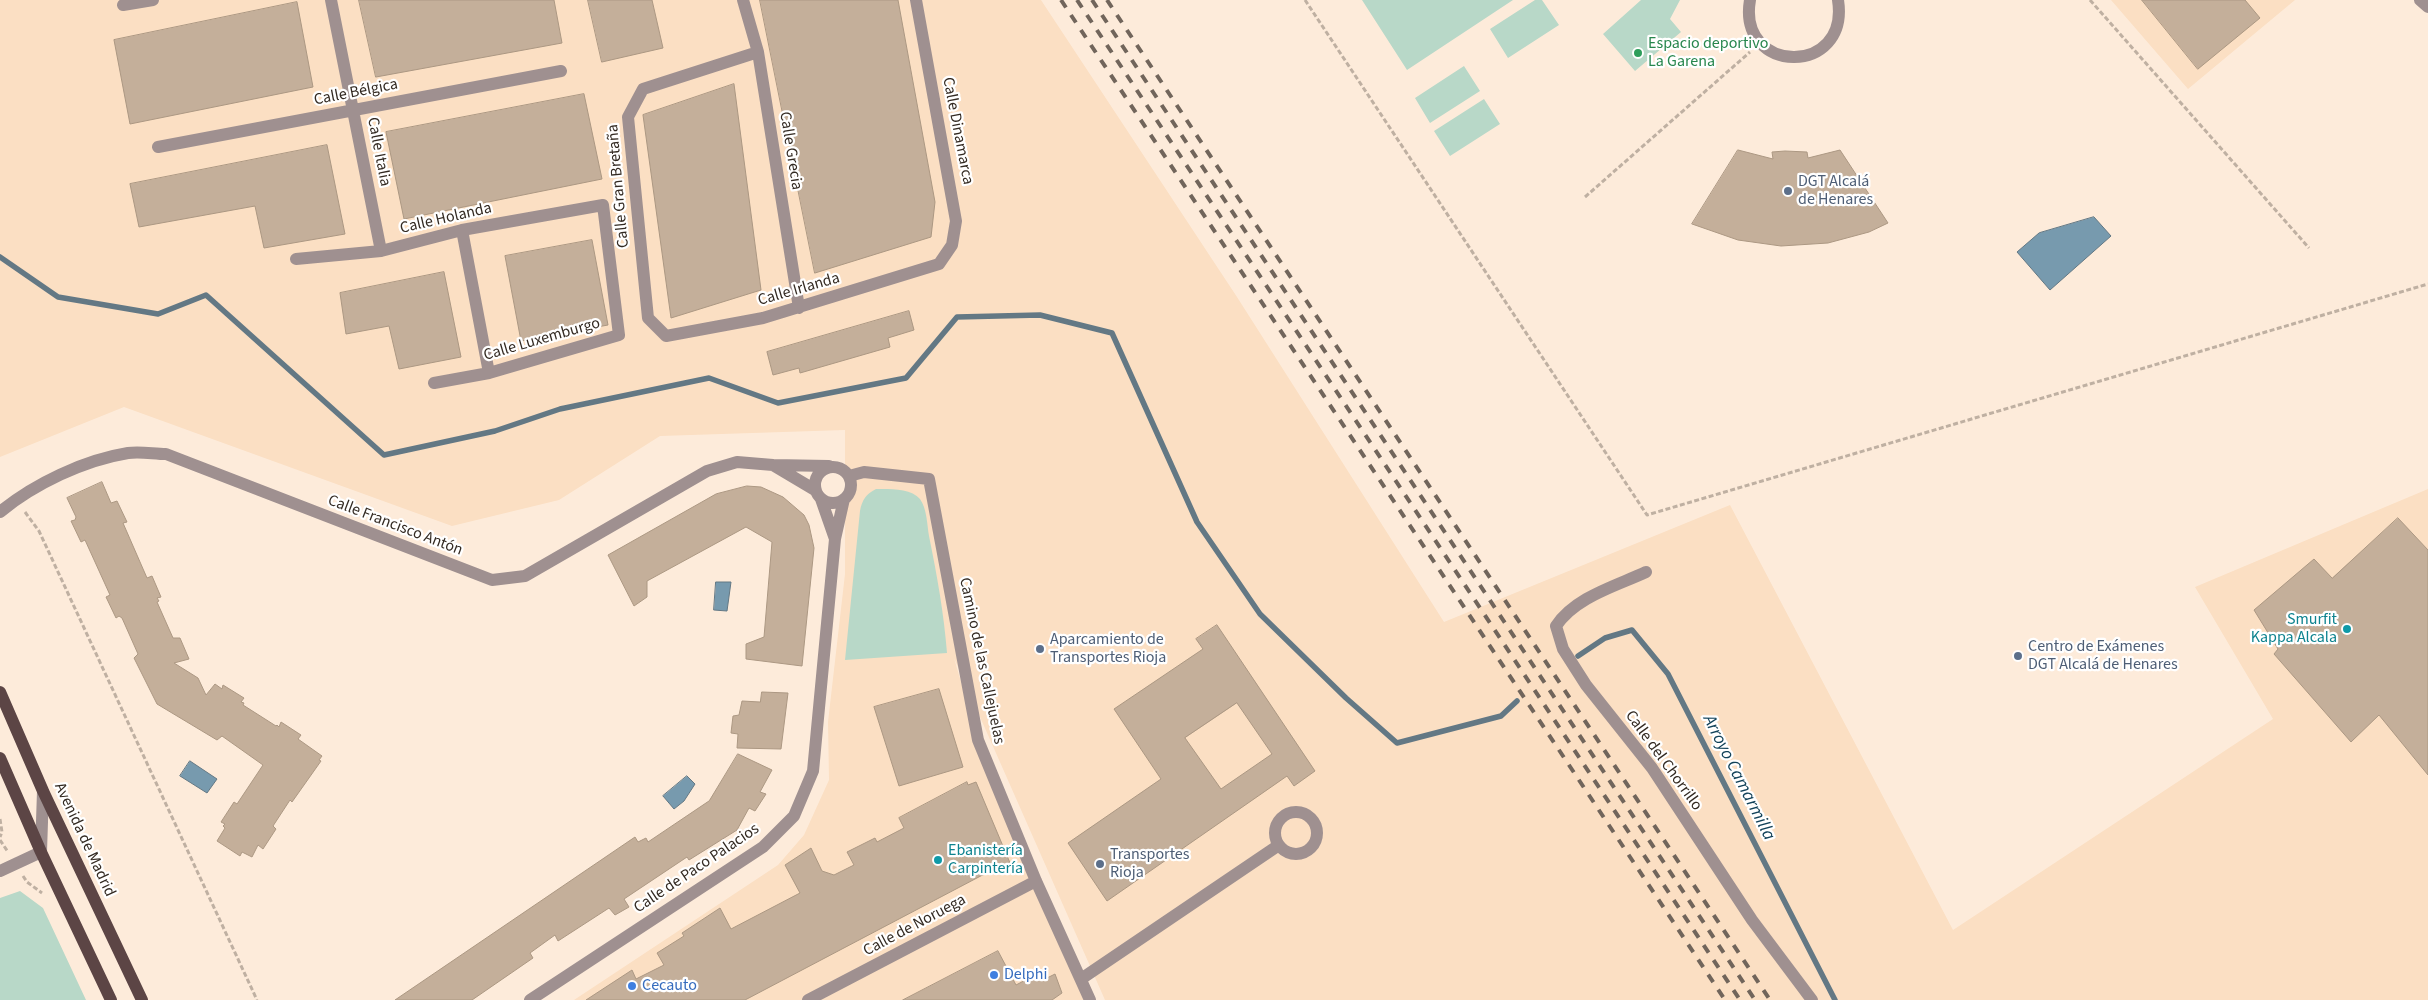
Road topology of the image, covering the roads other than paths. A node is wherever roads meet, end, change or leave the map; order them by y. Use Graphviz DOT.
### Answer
graph roads {
  1 [pos="153,0"];
  2 [pos="332,0"];
  3 [pos="743,0"];
  4 [pos="916,0"];
  5 [pos="1750,0"];
  6 [pos="1838,0"];
  7 [pos="2420,0"];
  8 [pos="123,5"];
  9 [pos="2428,7"];
  10 [pos="758,52"];
  11 [pos="561,71"];
  12 [pos="353,110"];
  13 [pos="158,147"];
  14 [pos="603,205"];
  15 [pos="462,230"];
  16 [pos="381,251"];
  17 [pos="296,259"];
  18 [pos="938,264"];
  19 [pos="799,308"];
  20 [pos="666,336"];
  21 [pos="490,373"];
  22 [pos="434,384"];
  23 [pos="772,465"];
  24 [pos="834,466"];
  25 [pos="849,476"];
  26 [pos="818,495"];
  27 [pos="844,499"];
  28 [pos="0,512"];
  29 [pos="835,539"];
  30 [pos="1646,572"];
  31 [pos="0,692"];
  32 [pos="0,758"];
  33 [pos="43,791"];
  34 [pos="1279,845"];
  35 [pos="41,852"];
  36 [pos="0,872"];
  37 [pos="1036,881"];
  38 [pos="1081,980"];
  39 [pos="112,1000"];
  40 [pos="142,1000"];
  41 [pos="530,1000"];
  42 [pos="808,1000"];
  43 [pos="1090,1000"];
  44 [pos="1812,1000"];
  1 -- 8 [label="street"];
  2 -- 12 [label="street, Calle Italia"];
  3 -- 10 [label="street, Calle Grecia"];
  4 -- 18 [label="street, Calle Dinamarca"];
  5 -- 6 [label="street"];
  7 -- 9 [label="street"];
  10 -- 19 [label="street, Calle Grecia"];
  10 -- 20 [label="street, Calle Gran Bretaña"];
  11 -- 12 [label="street, Calle Bélgica"];
  12 -- 13 [label="street, Calle Bélgica"];
  12 -- 16 [label="street, Calle Italia"];
  14 -- 15 [label="street, Calle Holanda"];
  14 -- 21 [label="street, Calle Luxemburgo"];
  15 -- 16 [label="street, Calle Holanda"];
  15 -- 21 [label="street"];
  16 -- 17 [label="street, Calle Holanda"];
  18 -- 19 [label="street, Calle Irlanda"];
  19 -- 20 [label="street, Calle Irlanda"];
  21 -- 22 [label="street, Calle Luxemburgo"];
  23 -- 24 [label="street, Calle Francisco Antón"];
  23 -- 26 [label="street"];
  23 -- 28 [label="street, Calle Francisco Antón"];
  24 -- 25 [label="street"];
  24 -- 26 [label="street"];
  25 -- 27 [label="street"];
  25 -- 37 [label="street, Camino de las Callejuelas"];
  26 -- 27 [label="street"];
  26 -- 29 [label="street"];
  27 -- 29 [label="street, Calle de Paco Palacios"];
  29 -- 41 [label="street, Calle de Paco Palacios"];
  30 -- 44 [label="street, Calle del Chorrillo"];
  31 -- 33 [label="main road, Avenida de Madrid"];
  32 -- 35 [label="main road"];
  33 -- 35 [label="street"];
  33 -- 40 [label="main road, Avenida de Madrid"];
  34 -- 38 [label="street"];
  35 -- 36 [label="street"];
  35 -- 39 [label="main road"];
  37 -- 38 [label="street, Camino de las Callejuelas"];
  37 -- 42 [label="street, Calle de Noruega"];
  38 -- 43 [label="street, Camino de las Callejuelas"];
}
